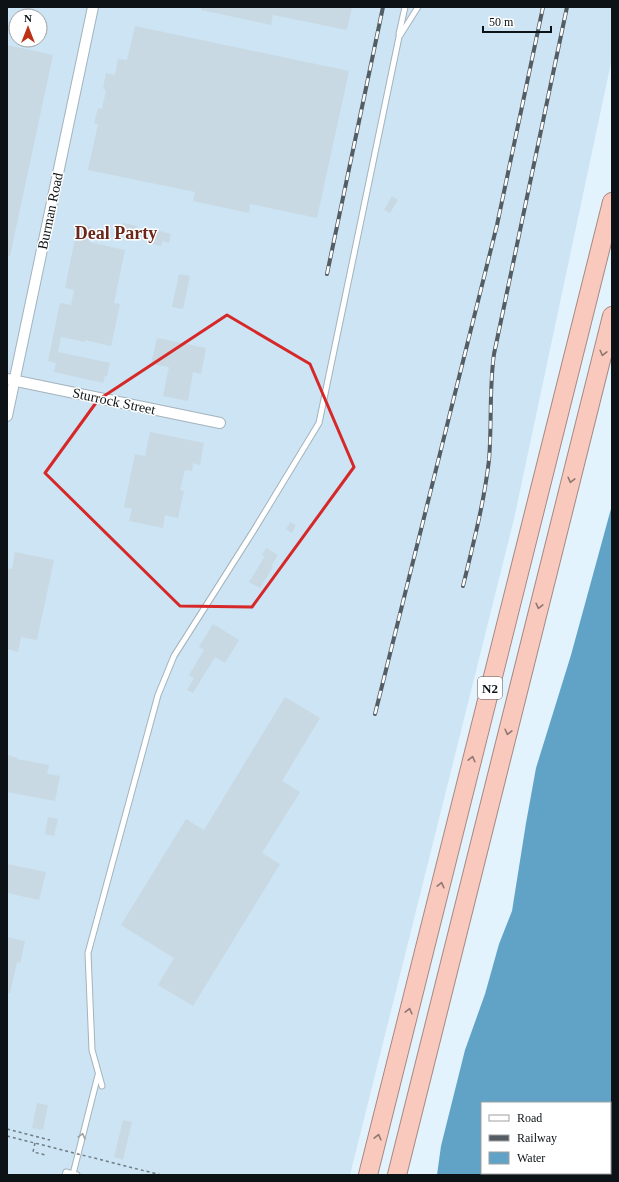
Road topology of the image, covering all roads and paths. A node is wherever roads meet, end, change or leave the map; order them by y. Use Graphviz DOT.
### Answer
graph roads {
  1 [pos="93,7"];
  2 [pos="404,7"];
  3 [pos="418,7"];
  4 [pos="399,37"];
  5 [pos="612,202"];
  6 [pos="612,316"];
  7 [pos="11,380"];
  8 [pos="7,416"];
  9 [pos="220,424"];
  10 [pos="98,1074"];
  11 [pos="102,1086"];
  12 [pos="7,1130"];
  13 [pos="7,1136"];
  14 [pos="50,1140"];
  15 [pos="35,1143"];
  16 [pos="46,1155"];
  17 [pos="75,1174"];
  18 [pos="65,1175"];
  19 [pos="161,1175"];
  20 [pos="368,1175"];
  21 [pos="397,1175"];
  1 -- 7 [label="street, Burman Road"];
  2 -- 4 [label="lane"];
  3 -- 4 [label="lane"];
  4 -- 10 [label="lane"];
  20 -- 5 [label="highway, N2, one-way"];
  6 -- 21 [label="highway, N2, one-way"];
  7 -- 8 [label="street, Burman Road"];
  7 -- 9 [label="street, Sturrock Street"];
  10 -- 11 [label="lane"];
  17 -- 10 [label="lane, one-way"];
  12 -- 14 [label="path"];
  13 -- 15 [label="path, bridge"];
  15 -- 16 [label="path"];
  15 -- 19 [label="path, bridge"];
  17 -- 18 [label="lane"];
}
